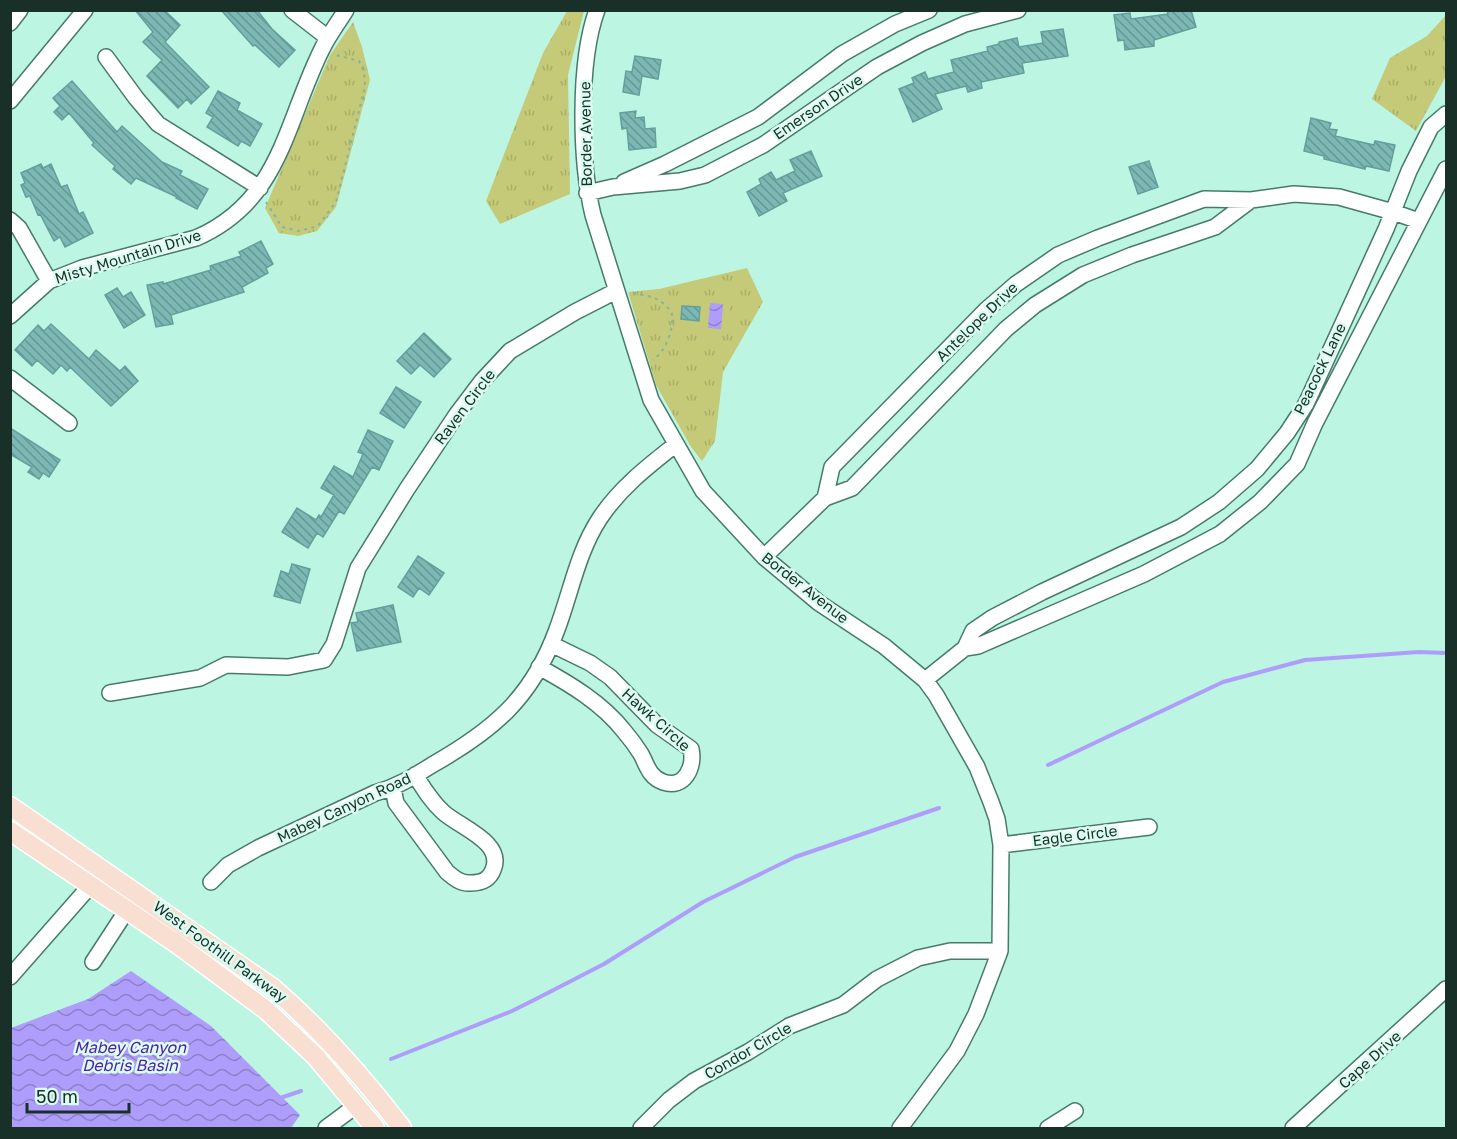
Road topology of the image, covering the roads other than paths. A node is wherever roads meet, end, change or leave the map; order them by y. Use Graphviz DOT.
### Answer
graph roads {
  1 [pos="20,10"];
  2 [pos="85,10"];
  3 [pos="292,10"];
  4 [pos="346,10"];
  5 [pos="597,10"];
  6 [pos="929,10"];
  7 [pos="1018,10"];
  8 [pos="987,14"];
  9 [pos="963,17"];
  10 [pos="10,24"];
  11 [pos="328,38"];
  12 [pos="106,57"];
  13 [pos="13,93"];
  14 [pos="1446,114"];
  15 [pos="1446,169"];
  16 [pos="613,187"];
  17 [pos="587,193"];
  18 [pos="263,195"];
  19 [pos="1251,200"];
  20 [pos="1393,212"];
  21 [pos="10,220"];
  22 [pos="1419,221"];
  23 [pos="49,281"];
  24 [pos="616,291"];
  25 [pos="986,310"];
  26 [pos="10,316"];
  27 [pos="1006,329"];
  28 [pos="10,378"];
  29 [pos="69,423"];
  30 [pos="675,444"];
  31 [pos="825,498"];
  32 [pos="1179,528"];
  33 [pos="1189,550"];
  34 [pos="764,557"];
  35 [pos="551,644"];
  36 [pos="965,648"];
  37 [pos="539,667"];
  38 [pos="925,680"];
  39 [pos="110,693"];
  40 [pos="415,775"];
  41 [pos="393,788"];
  42 [pos="10,806"];
  43 [pos="1149,827"];
  44 [pos="10,831"];
  45 [pos="1001,845"];
  46 [pos="212,882"];
  47 [pos="90,886"];
  48 [pos="127,910"];
  49 [pos="1000,951"];
  50 [pos="93,962"];
  51 [pos="245,967"];
  52 [pos="10,977"];
  53 [pos="1443,999"];
  54 [pos="357,1105"];
  55 [pos="1075,1111"];
  56 [pos="326,1128"];
  57 [pos="375,1128"];
  58 [pos="402,1128"];
  59 [pos="641,1128"];
  60 [pos="900,1128"];
  61 [pos="1048,1128"];
  62 [pos="1293,1128"];
  1 -- 10 [label="street"];
  2 -- 13 [label="street"];
  3 -- 11 [label="street"];
  4 -- 11 [label="street, Misty Mountain Drive"];
  5 -- 17 [label="street, Border Avenue"];
  6 -- 16 [label="street, Emerson Drive"];
  7 -- 8 [label="street, Emerson Drive"];
  8 -- 9 [label="street, Emerson Drive"];
  9 -- 16 [label="street, Emerson Drive"];
  11 -- 18 [label="street, Misty Mountain Drive"];
  12 -- 18 [label="street"];
  14 -- 20 [label="street, Peacock Lane"];
  15 -- 22 [label="street, Peacock Lane"];
  16 -- 17 [label="street, Emerson Drive"];
  17 -- 24 [label="street, Border Avenue"];
  18 -- 23 [label="street, Misty Mountain Drive"];
  19 -- 20 [label="street, Antelope Drive"];
  19 -- 25 [label="street, Antelope Drive"];
  19 -- 27 [label="street, Antelope Drive"];
  20 -- 22 [label="street, Antelope Drive"];
  20 -- 32 [label="street, Peacock Lane"];
  21 -- 23 [label="street"];
  22 -- 33 [label="street, Peacock Lane"];
  23 -- 26 [label="street, Misty Mountain Drive"];
  24 -- 30 [label="street, Border Avenue"];
  24 -- 39 [label="street, Raven Circle"];
  25 -- 27 [label="street"];
  25 -- 31 [label="street, Antelope Drive"];
  27 -- 31 [label="street, Antelope Drive"];
  28 -- 29 [label="street"];
  30 -- 34 [label="street, Border Avenue"];
  30 -- 35 [label="street, Mabey Canyon Road"];
  31 -- 34 [label="street, Antelope Drive"];
  32 -- 33 [label="street"];
  32 -- 36 [label="street, Peacock Lane"];
  33 -- 36 [label="street, Peacock Lane"];
  34 -- 38 [label="street, Border Avenue"];
  35 -- 37 [label="street, Mabey Canyon Road"];
  35 -- 37 [label="street, Hawk Circle"];
  36 -- 38 [label="street, Peacock Lane"];
  37 -- 40 [label="street, Mabey Canyon Road"];
  38 -- 45 [label="street, Border Avenue"];
  40 -- 41 [label="street, Mabey Canyon Road"];
  40 -- 41 [label="street"];
  41 -- 46 [label="street, Mabey Canyon Road"];
  42 -- 51 [label="main road, West Foothill Parkway"];
  43 -- 45 [label="street, Eagle Circle"];
  44 -- 47 [label="main road, West Foothill Parkway"];
  45 -- 49 [label="street, Border Avenue"];
  47 -- 48 [label="main road, West Foothill Parkway"];
  47 -- 51 [label="main road"];
  47 -- 52 [label="street"];
  48 -- 50 [label="street"];
  48 -- 54 [label="main road, West Foothill Parkway"];
  49 -- 59 [label="street, Condor Circle"];
  49 -- 60 [label="street, Border Avenue"];
  51 -- 58 [label="main road, West Foothill Parkway"];
  53 -- 62 [label="street, Cape Drive"];
  54 -- 56 [label="street"];
  54 -- 57 [label="main road, West Foothill Parkway"];
  55 -- 61 [label="street"];
}
